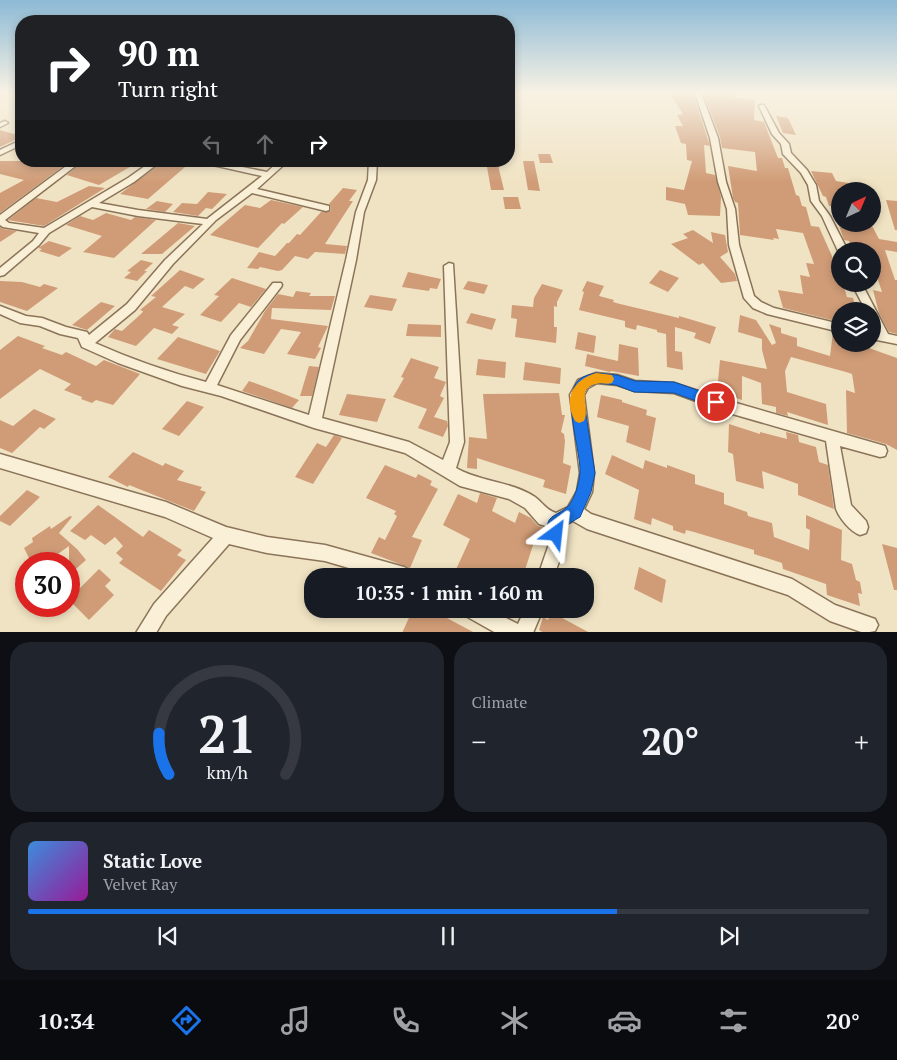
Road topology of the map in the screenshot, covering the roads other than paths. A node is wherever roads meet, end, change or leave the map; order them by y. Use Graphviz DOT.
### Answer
graph roads {
  1 [pos="708,122"];
  2 [pos="770,122"];
  3 [pos="15,145"];
  4 [pos="0,153"];
  5 [pos="70,167"];
  6 [pos="149,167"];
  7 [pos="228,167"];
  8 [pos="244,167"];
  9 [pos="278,167"];
  10 [pos="373,167"];
  11 [pos="242,170"];
  12 [pos="269,175"];
  13 [pos="252,190"];
  14 [pos="90,204"];
  15 [pos="326,208"];
  16 [pos="0,220"];
  17 [pos="209,222"];
  18 [pos="46,231"];
  19 [pos="839,242"];
  20 [pos="448,266"];
  21 [pos="0,274"];
  22 [pos="277,286"];
  23 [pos="0,310"];
  24 [pos="831,326"];
  25 [pos="881,337"];
  26 [pos="897,340"];
  27 [pos="86,344"];
  28 [pos="210,388"];
  29 [pos="314,422"];
  30 [pos="832,438"];
  31 [pos="880,451"];
  32 [pos="0,461"];
  33 [pos="447,471"];
  34 [pos="574,512"];
  35 [pos="557,522"];
  36 [pos="860,527"];
  37 [pos="226,535"];
  38 [pos="377,568"];
  39 [pos="549,568"];
  40 [pos="488,618"];
  41 [pos="530,618"];
  42 [pos="869,625"];
  43 [pos="145,632"];
  44 [pos="516,632"];
  45 [pos="523,632"];
  1 -- 24 [label="street"];
  2 -- 19 [label="street"];
  3 -- 4 [label="street"];
  5 -- 16 [label="street"];
  6 -- 14 [label="street"];
  7 -- 11 [label="street"];
  8 -- 11 [label="street"];
  9 -- 12 [label="street"];
  10 -- 29 [label="street"];
  11 -- 12 [label="street"];
  12 -- 13 [label="street"];
  13 -- 15 [label="street"];
  13 -- 17 [label="street"];
  14 -- 17 [label="street"];
  14 -- 18 [label="street"];
  16 -- 18 [label="street"];
  17 -- 27 [label="street"];
  18 -- 21 [label="street"];
  20 -- 33 [label="street"];
  22 -- 28 [label="street"];
  23 -- 27 [label="street"];
  25 -- 26 [label="street"];
  27 -- 28 [label="street"];
  28 -- 29 [label="street"];
  29 -- 33 [label="street"];
  30 -- 31 [label="street"];
  30 -- 34 [label="street"];
  30 -- 36 [label="street"];
  32 -- 37 [label="street"];
  33 -- 35 [label="street"];
  34 -- 35 [label="street"];
  34 -- 42 [label="street"];
  35 -- 39 [label="street"];
  37 -- 38 [label="street"];
  37 -- 43 [label="street"];
  40 -- 44 [label="street"];
  41 -- 45 [label="street"];
}
